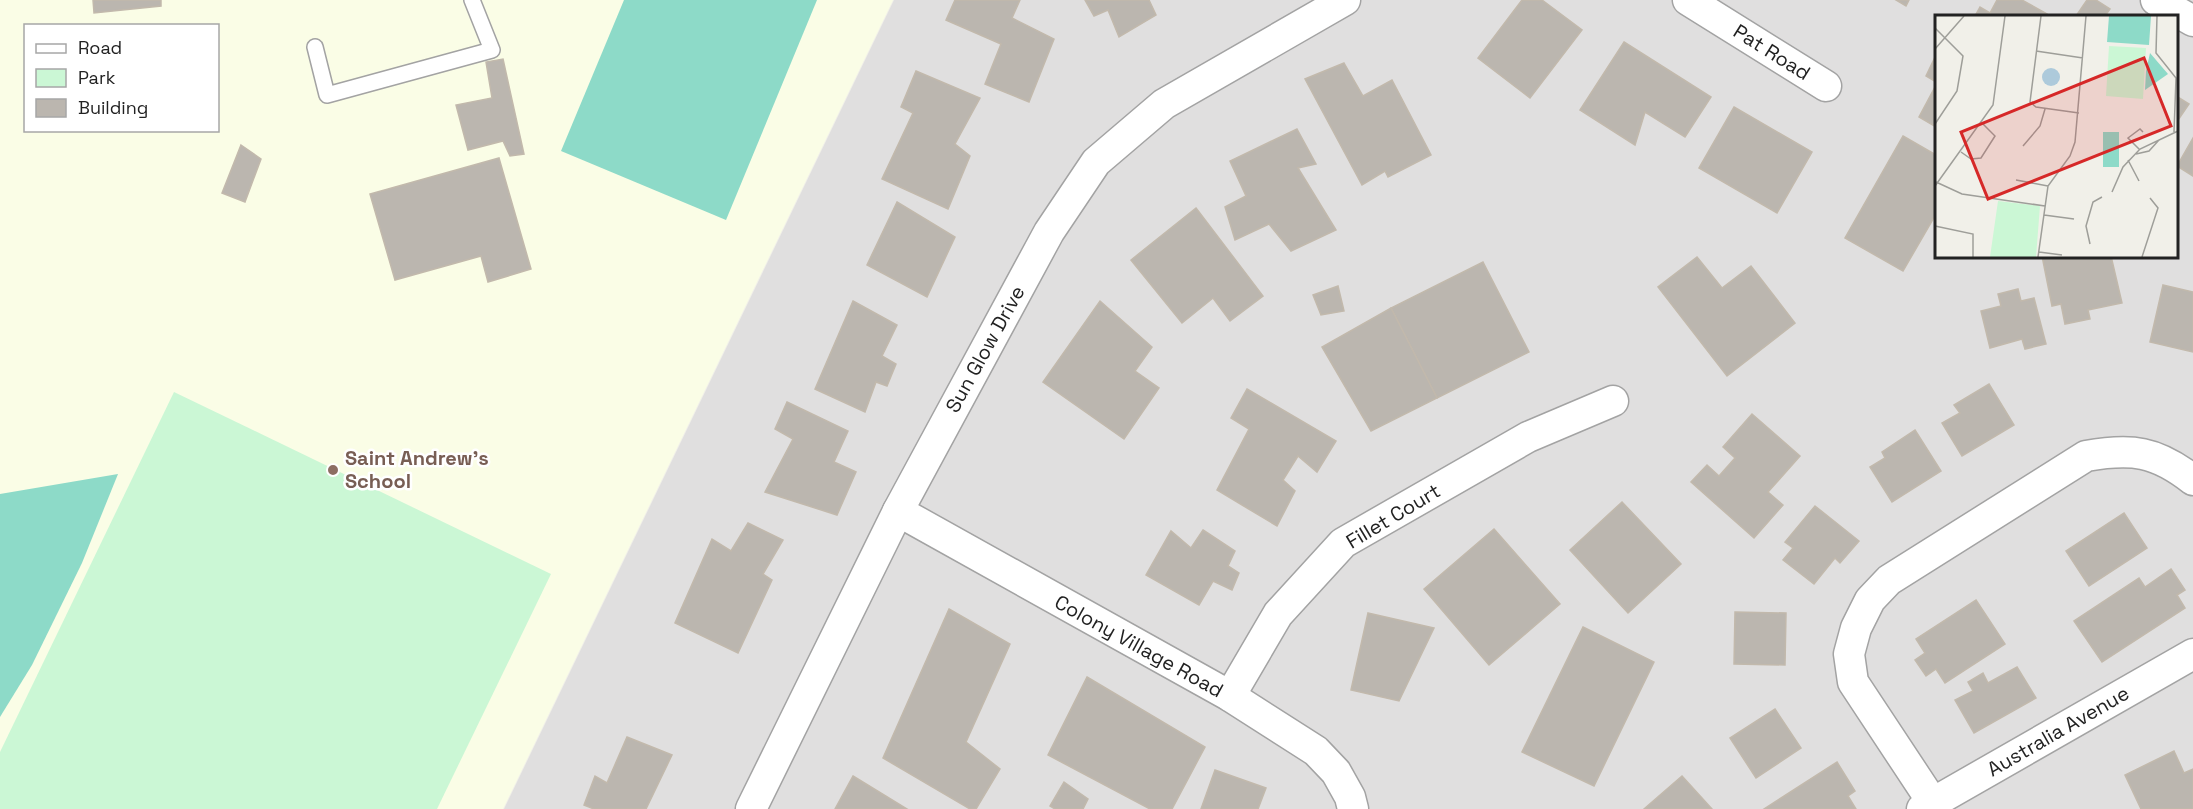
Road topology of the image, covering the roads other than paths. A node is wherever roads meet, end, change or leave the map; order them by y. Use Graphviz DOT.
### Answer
graph roads {
  1 [pos="472,0"];
  2 [pos="1345,0"];
  3 [pos="1688,0"];
  4 [pos="2156,0"];
  5 [pos="2193,21"];
  6 [pos="315,46"];
  7 [pos="1826,86"];
  8 [pos="1613,401"];
  9 [pos="2193,480"];
  10 [pos="898,511"];
  11 [pos="2193,654"];
  12 [pos="1230,696"];
  13 [pos="1928,806"];
  14 [pos="751,809"];
  15 [pos="1353,809"];
  1 -- 6 [label="lane"];
  2 -- 10 [label="street, Sun Glow Drive"];
  3 -- 7 [label="street, Pat Road"];
  4 -- 5 [label="street"];
  8 -- 12 [label="street, Fillet Court"];
  9 -- 13 [label="street"];
  10 -- 12 [label="street, Colony Village Road"];
  10 -- 14 [label="street, Sun Glow Drive"];
  11 -- 13 [label="street, Australia Avenue"];
  12 -- 15 [label="street, Colony Village Road"];
}
